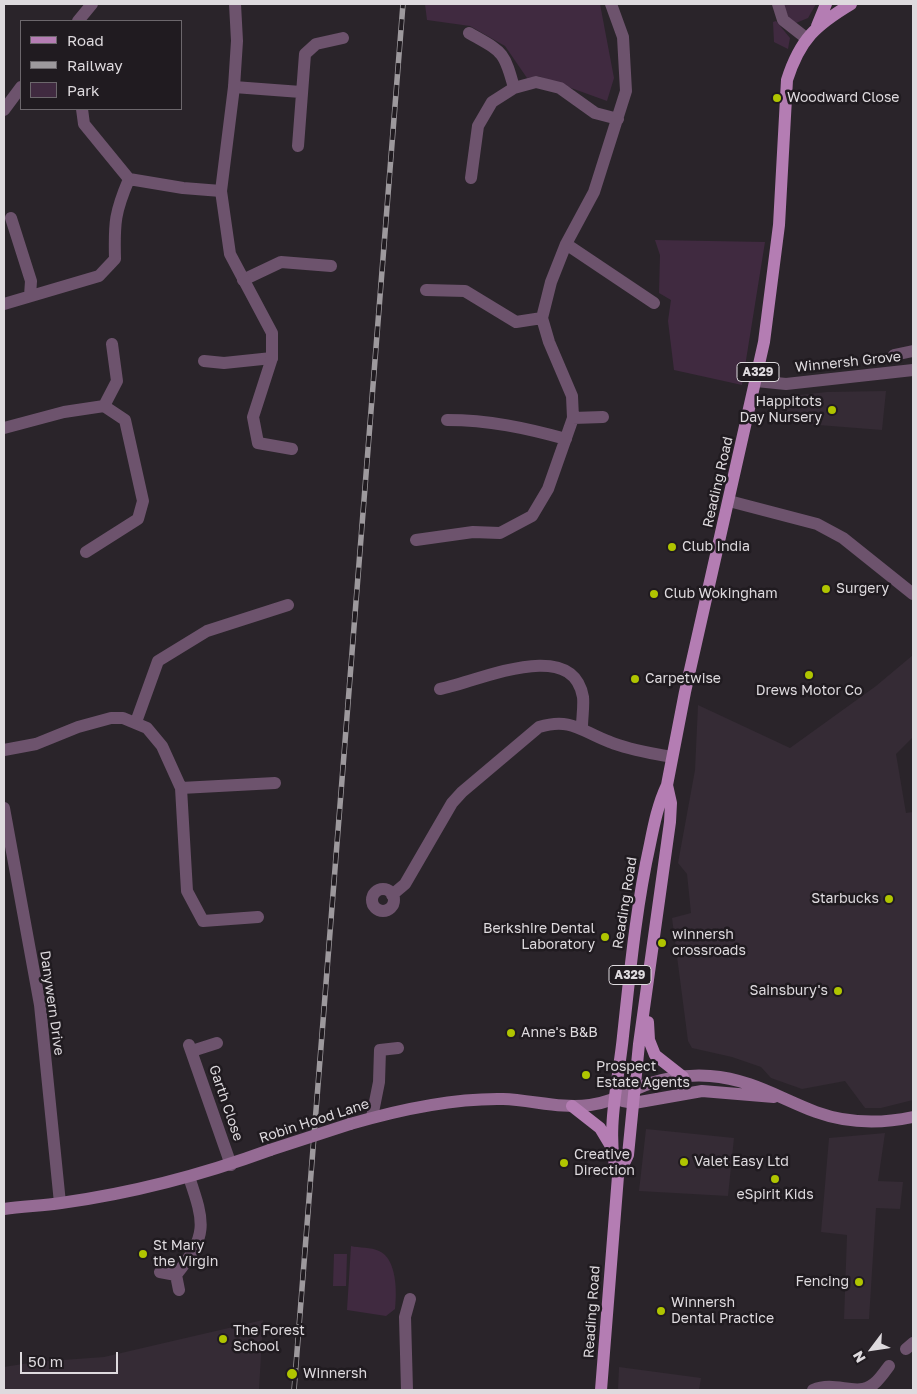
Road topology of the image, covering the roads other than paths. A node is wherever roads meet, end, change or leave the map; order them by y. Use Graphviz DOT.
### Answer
graph roads {
  1 [pos="92,4"];
  2 [pos="235,4"];
  3 [pos="611,4"];
  4 [pos="778,4"];
  5 [pos="826,4"];
  6 [pos="851,4"];
  7 [pos="79,20"];
  8 [pos="817,26"];
  9 [pos="469,33"];
  10 [pos="343,38"];
  11 [pos="806,38"];
  12 [pos="234,87"];
  13 [pos="20,88"];
  14 [pos="514,88"];
  15 [pos="301,92"];
  16 [pos="4,110"];
  17 [pos="82,110"];
  18 [pos="618,119"];
  19 [pos="298,146"];
  20 [pos="471,178"];
  21 [pos="130,179"];
  22 [pos="221,191"];
  23 [pos="11,218"];
  24 [pos="566,244"];
  25 [pos="331,266"];
  26 [pos="242,280"];
  27 [pos="426,290"];
  28 [pos="30,296"];
  29 [pos="654,302"];
  30 [pos="4,304"];
  31 [pos="542,318"];
  32 [pos="112,344"];
  33 [pos="913,351"];
  34 [pos="894,355"];
  35 [pos="272,358"];
  36 [pos="204,361"];
  37 [pos="913,370"];
  38 [pos="756,381"];
  39 [pos="104,406"];
  40 [pos="602,417"];
  41 [pos="573,418"];
  42 [pos="447,420"];
  43 [pos="4,428"];
  44 [pos="566,439"];
  45 [pos="292,450"];
  46 [pos="735,503"];
  47 [pos="416,540"];
  48 [pos="86,552"];
  49 [pos="913,594"];
  50 [pos="288,605"];
  51 [pos="440,689"];
  52 [pos="136,722"];
  53 [pos="582,727"];
  54 [pos="4,750"];
  55 [pos="671,757"];
  56 [pos="275,783"];
  57 [pos="666,785"];
  58 [pos="181,788"];
  59 [pos="4,808"];
  60 [pos="392,895"];
  61 [pos="258,917"];
  62 [pos="644,1005"];
  63 [pos="217,1042"];
  64 [pos="398,1048"];
  65 [pos="683,1077"];
  66 [pos="636,1089"];
  67 [pos="789,1099"];
  68 [pos="616,1100"];
  69 [pos="634,1103"];
  70 [pos="572,1106"];
  71 [pos="372,1117"];
  72 [pos="913,1117"];
  73 [pos="613,1150"];
  74 [pos="231,1164"];
  75 [pos="618,1176"];
  76 [pos="189,1177"];
  77 [pos="60,1203"];
  78 [pos="4,1209"];
  79 [pos="160,1272"];
  80 [pos="176,1275"];
  81 [pos="179,1290"];
  82 [pos="410,1299"];
  83 [pos="890,1366"];
  84 [pos="407,1390"];
  85 [pos="601,1390"];
  86 [pos="813,1390"];
  87 [pos="863,1390"];
  1 -- 7 [label="street"];
  2 -- 12 [label="street"];
  3 -- 18 [label="street"];
  4 -- 11 [label="street"];
  5 -- 8 [label="main road, Reading Road / A329"];
  6 -- 8 [label="main road, Reading Road / A329"];
  8 -- 11 [label="main road, Reading Road / A329"];
  9 -- 14 [label="street"];
  10 -- 15 [label="street"];
  11 -- 38 [label="main road, Reading Road / A329"];
  12 -- 15 [label="street"];
  12 -- 22 [label="street"];
  13 -- 16 [label="street"];
  14 -- 18 [label="street"];
  14 -- 20 [label="street"];
  15 -- 19 [label="street"];
  17 -- 21 [label="street"];
  18 -- 24 [label="street"];
  21 -- 22 [label="street"];
  21 -- 28 [label="street"];
  22 -- 26 [label="street"];
  23 -- 28 [label="street"];
  24 -- 29 [label="street"];
  24 -- 31 [label="street"];
  25 -- 26 [label="street"];
  26 -- 35 [label="street"];
  27 -- 31 [label="street"];
  28 -- 30 [label="street"];
  31 -- 41 [label="street"];
  32 -- 39 [label="street"];
  33 -- 34 [label="street"];
  35 -- 36 [label="street"];
  35 -- 45 [label="street"];
  37 -- 38 [label="street, Winnersh Grove"];
  38 -- 46 [label="main road, Reading Road / A329"];
  39 -- 43 [label="street"];
  39 -- 48 [label="street"];
  40 -- 41 [label="street"];
  41 -- 44 [label="street"];
  42 -- 44 [label="street"];
  44 -- 47 [label="street"];
  46 -- 49 [label="street"];
  46 -- 55 [label="main road, Reading Road / A329"];
  50 -- 52 [label="street"];
  51 -- 53 [label="street"];
  52 -- 54 [label="street"];
  52 -- 58 [label="street"];
  53 -- 55 [label="street"];
  53 -- 60 [label="street"];
  55 -- 57 [label="main road, Reading Road / A329"];
  56 -- 58 [label="street"];
  57 -- 62 [label="main road, Reading Road / A329"];
  57 -- 68 [label="main road, Reading Road / A329"];
  58 -- 61 [label="street"];
  59 -- 77 [label="street, Danywern Drive"];
  62 -- 65 [label="main road"];
  62 -- 66 [label="main road, Reading Road / A329"];
  63 -- 74 [label="street, Garth Close"];
  64 -- 71 [label="street"];
  65 -- 66 [label="main road, Robin Hood Lane"];
  65 -- 67 [label="main road, Robin Hood Lane"];
  66 -- 68 [label="main road, Robin Hood Lane"];
  66 -- 69 [label="main road, Reading Road / A329"];
  67 -- 69 [label="main road"];
  67 -- 72 [label="main road, Robin Hood Lane"];
  68 -- 69 [label="main road"];
  68 -- 70 [label="main road, Robin Hood Lane"];
  68 -- 73 [label="main road, Reading Road / A329"];
  69 -- 75 [label="main road, Reading Road / A329"];
  70 -- 71 [label="main road, Robin Hood Lane"];
  70 -- 73 [label="main road"];
  71 -- 74 [label="main road, Robin Hood Lane, bridge"];
  73 -- 75 [label="main road, Reading Road / A329"];
  74 -- 76 [label="main road, Robin Hood Lane"];
  75 -- 85 [label="main road, Reading Road / A329"];
  76 -- 77 [label="main road, Robin Hood Lane"];
  76 -- 80 [label="street"];
  77 -- 78 [label="main road, Robin Hood Lane"];
  79 -- 80 [label="street"];
  80 -- 81 [label="street"];
  82 -- 84 [label="street"];
  83 -- 87 [label="street"];
  86 -- 87 [label="street"];
}
